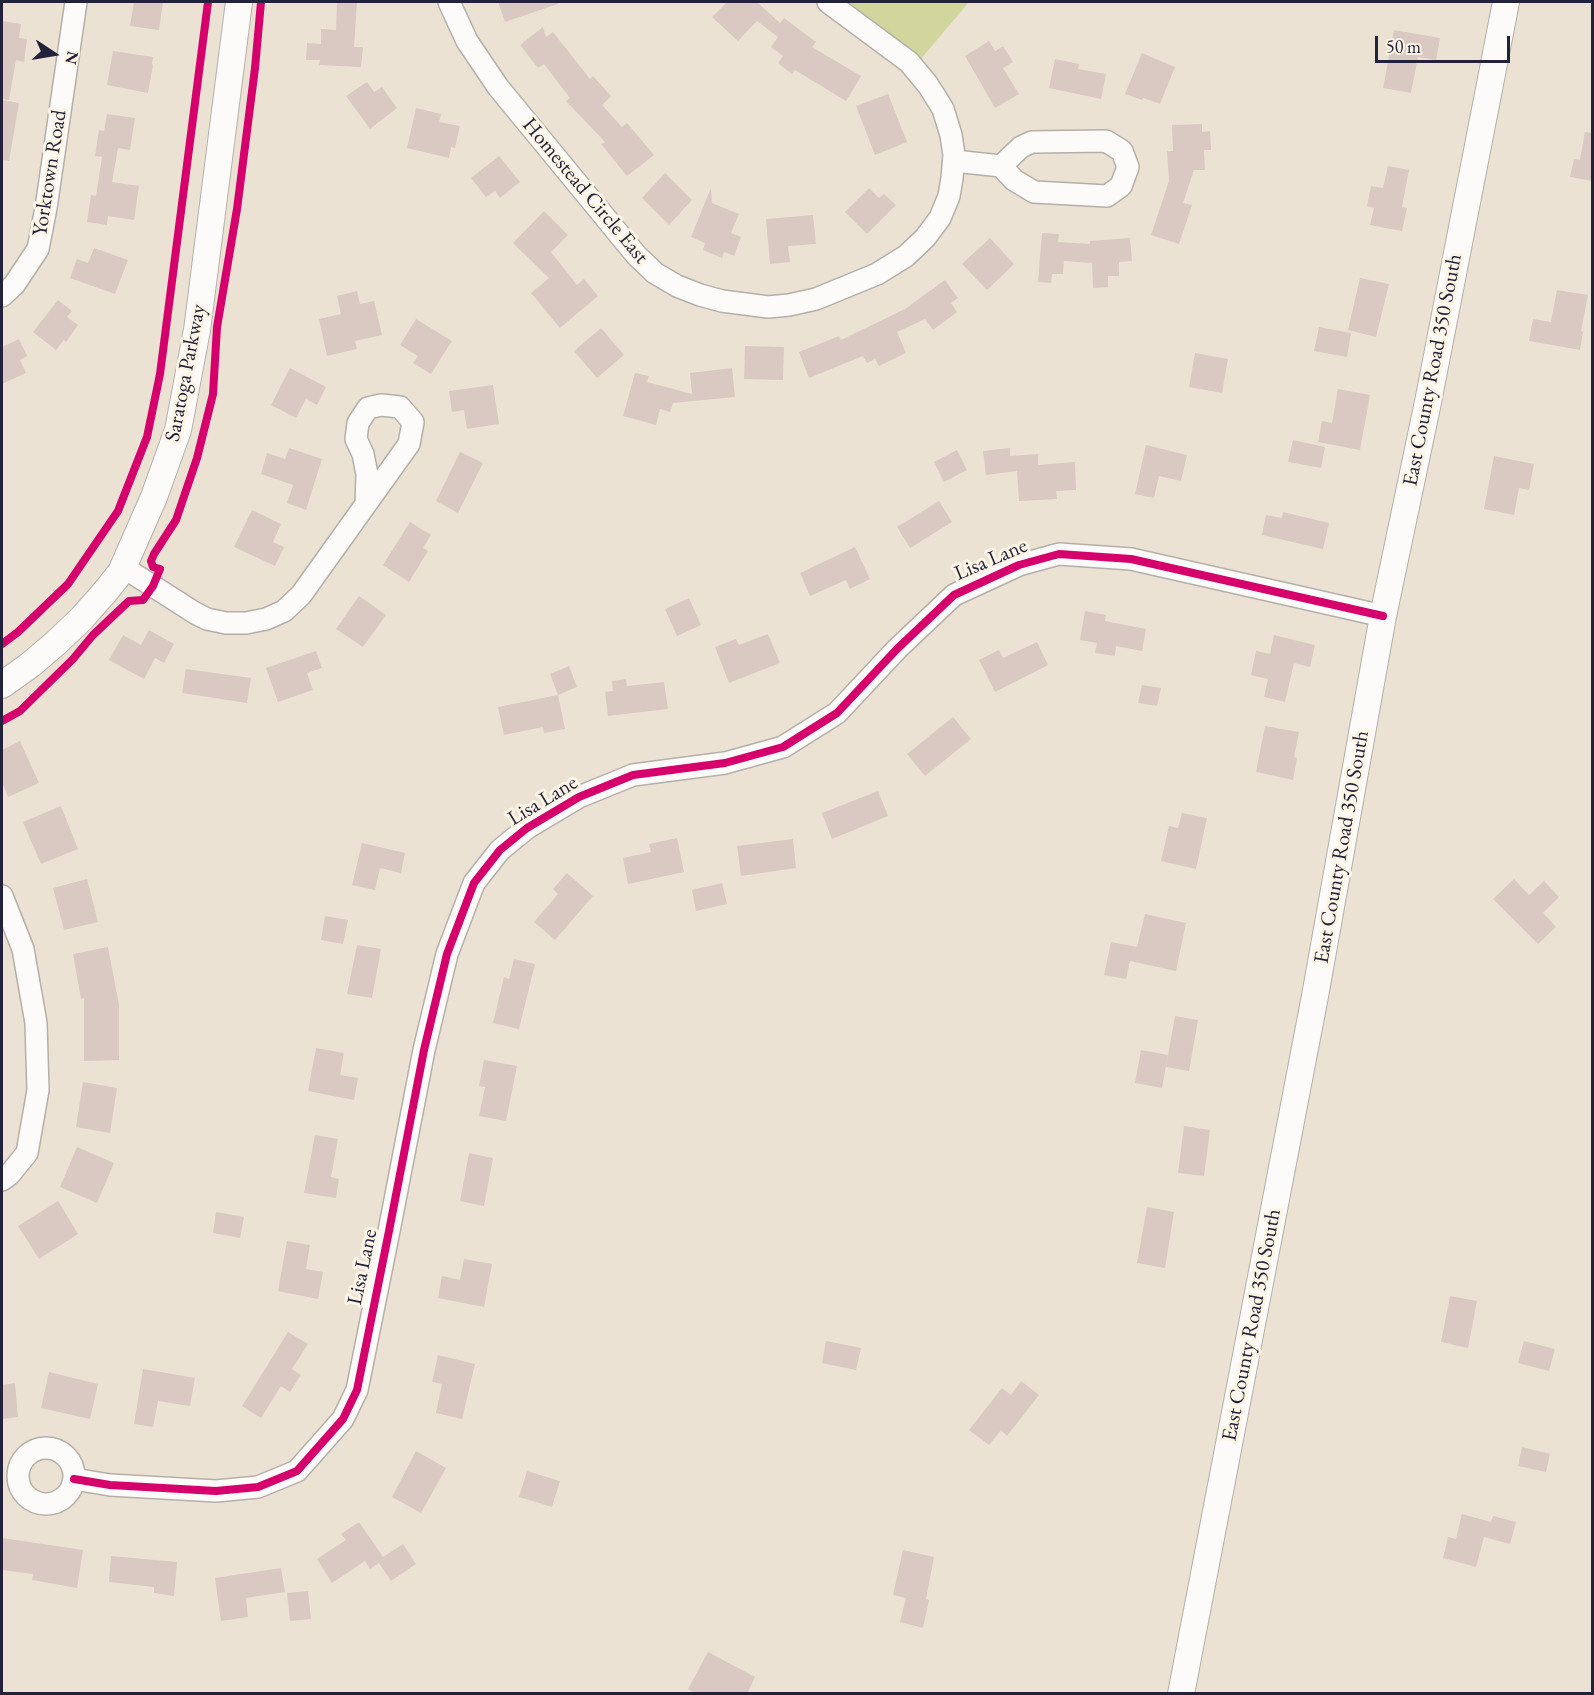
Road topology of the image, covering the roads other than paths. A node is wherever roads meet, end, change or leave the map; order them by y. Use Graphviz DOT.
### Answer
graph roads {
  1 [pos="76,2"];
  2 [pos="239,2"];
  3 [pos="449,2"];
  4 [pos="828,2"];
  5 [pos="1506,2"];
  6 [pos="954,161"];
  7 [pos="1001,166"];
  8 [pos="2,296"];
  9 [pos="366,504"];
  10 [pos="123,567"];
  11 [pos="1383,616"];
  12 [pos="2,685"];
  13 [pos="2,896"];
  14 [pos="2,1180"];
  15 [pos="10,1473"];
  16 [pos="74,1479"];
  17 [pos="1181,1694"];
  1 -- 8 [label="street, Yorktown Road"];
  2 -- 10 [label="street, Saratoga Parkway"];
  3 -- 6 [label="street, Homestead Circle East"];
  4 -- 6 [label="street, Homestead Circle East"];
  5 -- 11 [label="street, East County Road 350 South"];
  6 -- 7 [label="street"];
  7 -- 7 [label="street"];
  9 -- 10 [label="street"];
  10 -- 12 [label="street, Saratoga Parkway"];
  11 -- 16 [label="street, Lisa Lane"];
  11 -- 17 [label="street, East County Road 350 South"];
  13 -- 14 [label="street"];
  15 -- 16 [label="street"];
  15 -- 16 [label="street"];
}
